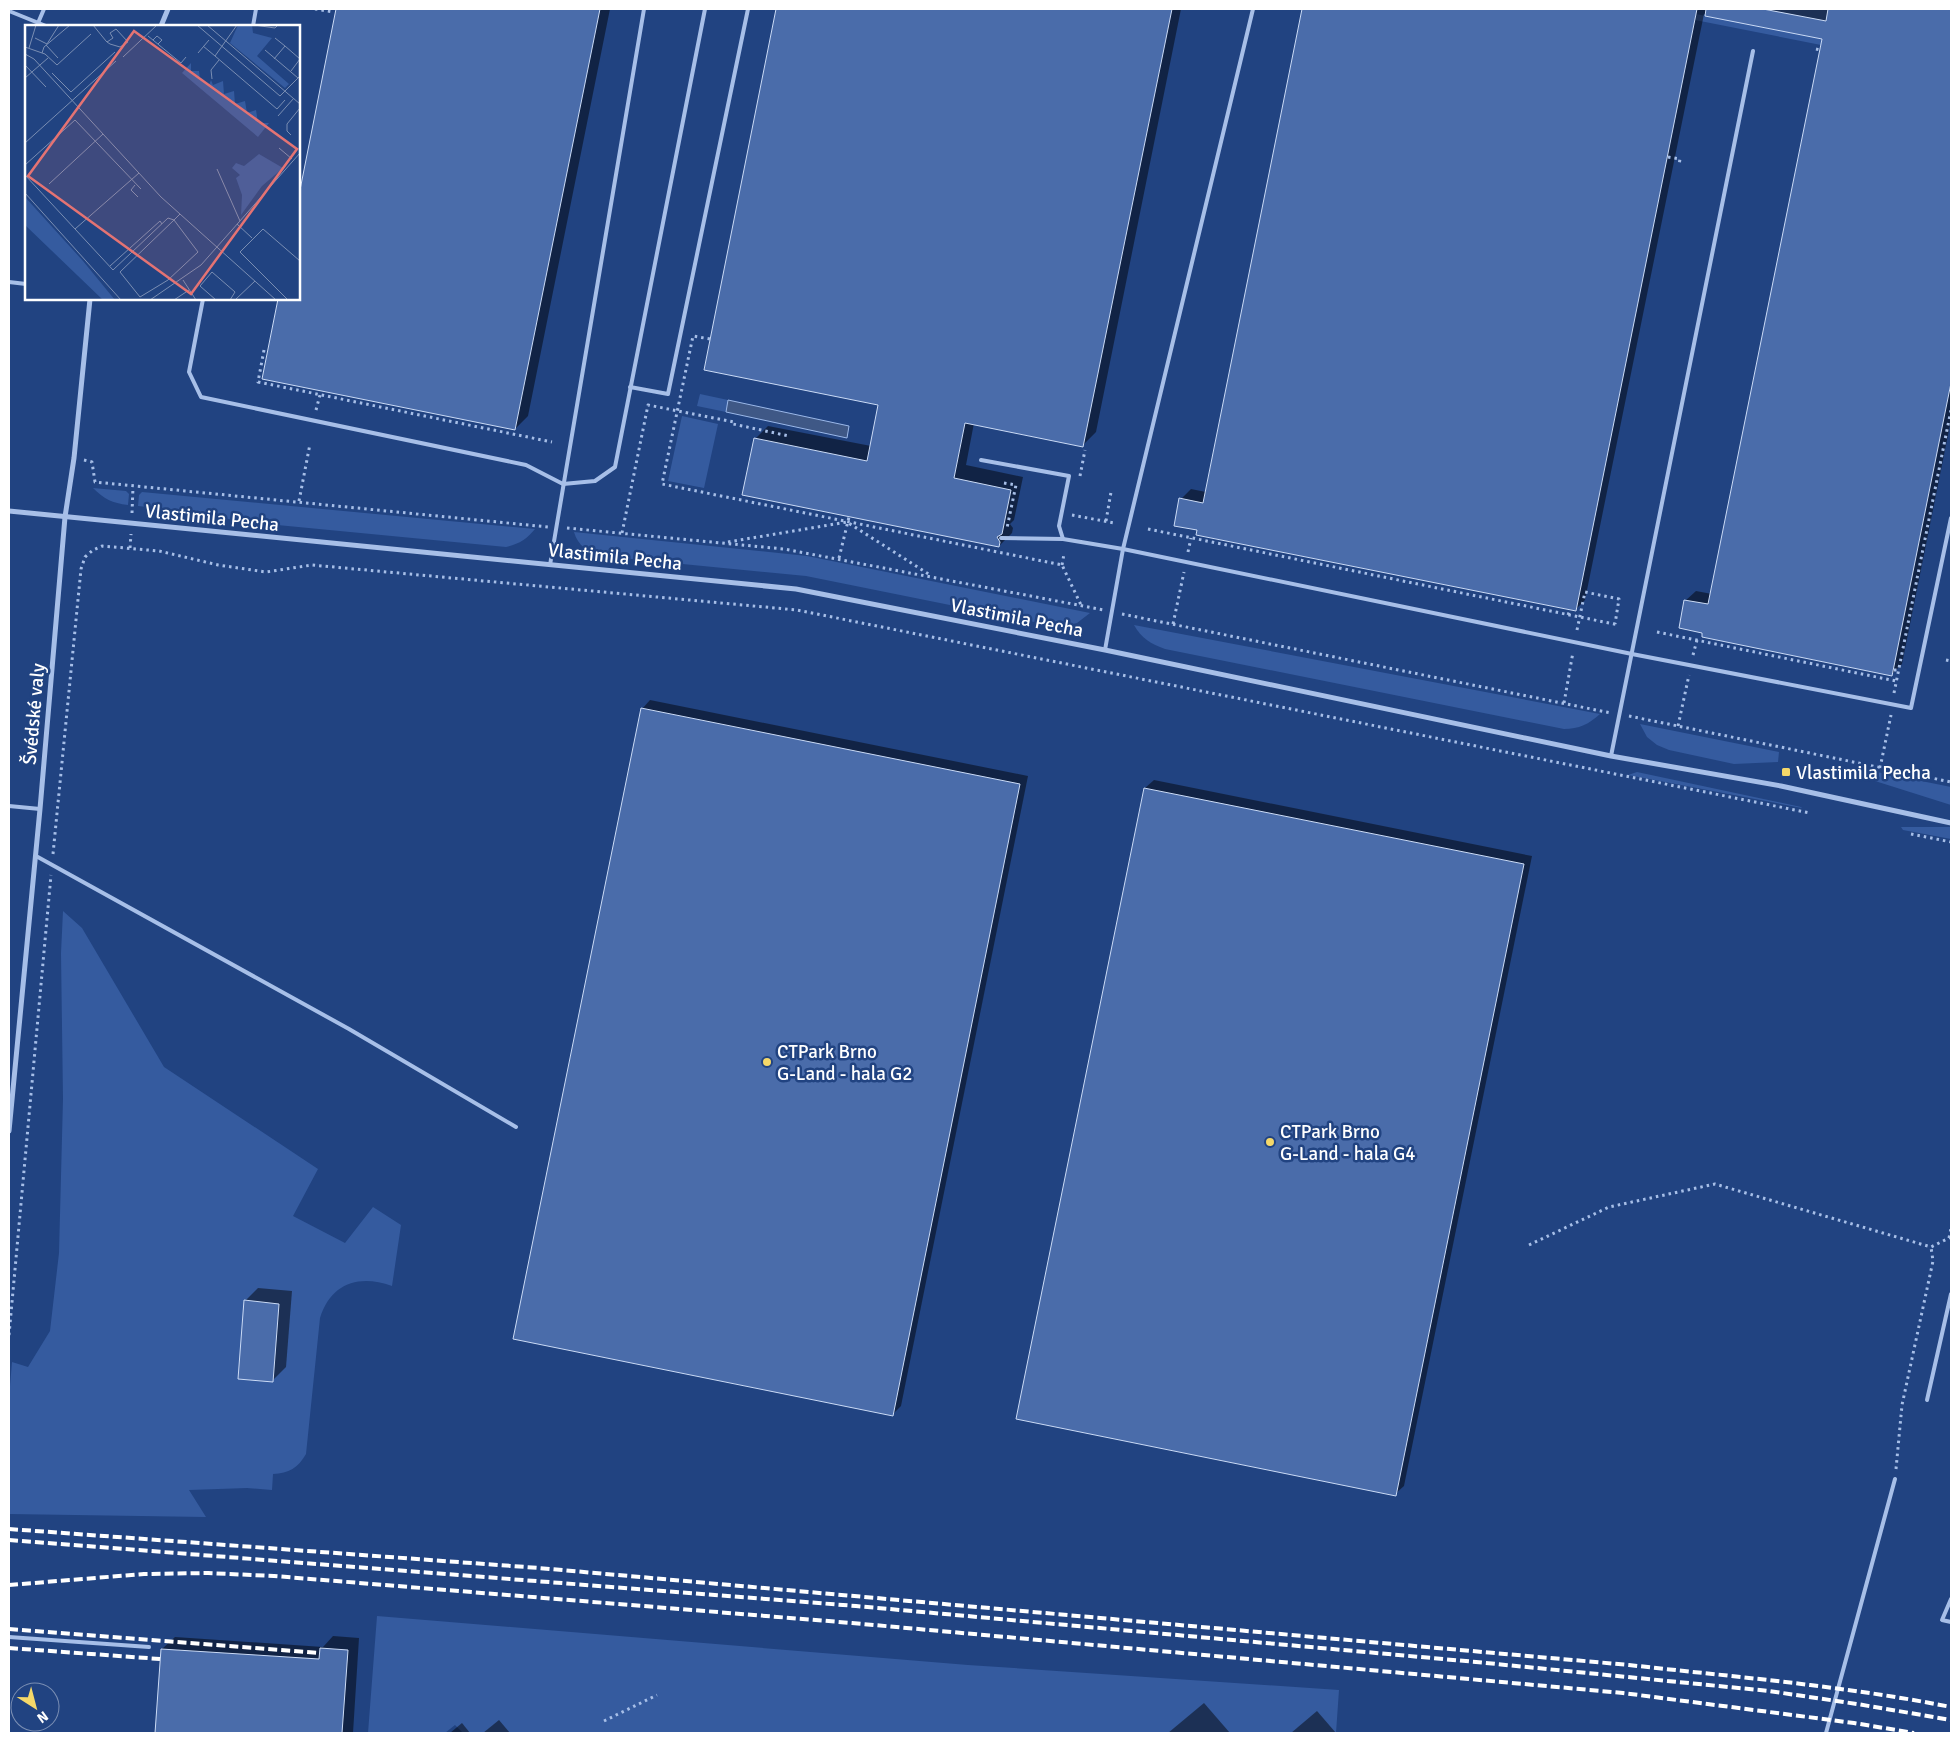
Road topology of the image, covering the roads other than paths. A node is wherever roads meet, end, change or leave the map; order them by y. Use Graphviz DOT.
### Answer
graph roads {
  1 [pos="44,9"];
  2 [pos="168,9"];
  3 [pos="256,9"];
  4 [pos="644,9"];
  5 [pos="705,9"];
  6 [pos="748,9"];
  7 [pos="1253,9"];
  8 [pos="9,11"];
  9 [pos="38,23"];
  10 [pos="43,25"];
  11 [pos="161,25"];
  12 [pos="253,25"];
  13 [pos="1753,51"];
  14 [pos="9,282"];
  15 [pos="25,284"];
  16 [pos="90,300"];
  17 [pos="203,300"];
  18 [pos="630,387"];
  19 [pos="981,460"];
  20 [pos="563,484"];
  21 [pos="9,511"];
  22 [pos="65,517"];
  23 [pos="1951,518"];
  24 [pos="1003,538"];
  25 [pos="1063,539"];
  26 [pos="1122,549"];
  27 [pos="550,564"];
  28 [pos="1105,650"];
  29 [pos="1632,654"];
  30 [pos="1611,756"];
  31 [pos="9,806"];
  32 [pos="40,809"];
  33 [pos="1951,823"];
  34 [pos="36,856"];
  35 [pos="516,1127"];
  36 [pos="9,1131"];
  37 [pos="1951,1294"];
  38 [pos="1927,1400"];
  39 [pos="1895,1479"];
  40 [pos="1951,1599"];
  41 [pos="1951,1622"];
  42 [pos="9,1637"];
  43 [pos="148,1647"];
  44 [pos="1826,1733"];
  1 -- 9 [label="lane"];
  2 -- 11 [label="street"];
  3 -- 12 [label="lane"];
  4 -- 20 [label="lane"];
  5 -- 18 [label="lane"];
  6 -- 18 [label="lane"];
  7 -- 26 [label="lane"];
  8 -- 9 [label="lane"];
  9 -- 10 [label="lane"];
  13 -- 29 [label="lane"];
  14 -- 15 [label="lane"];
  16 -- 22 [label="street, Švédské valy"];
  17 -- 20 [label="lane"];
  18 -- 20 [label="lane"];
  19 -- 25 [label="lane"];
  20 -- 27 [label="lane"];
  21 -- 22 [label="street, Vlastimila Pecha"];
  22 -- 27 [label="street, Vlastimila Pecha"];
  22 -- 32 [label="street, Švédské valy"];
  23 -- 29 [label="lane"];
  24 -- 25 [label="lane"];
  25 -- 26 [label="lane"];
  26 -- 28 [label="lane"];
  26 -- 29 [label="lane"];
  27 -- 28 [label="street, Vlastimila Pecha"];
  28 -- 30 [label="street, Vlastimila Pecha"];
  29 -- 30 [label="lane"];
  30 -- 33 [label="street, Vlastimila Pecha"];
  31 -- 32 [label="lane"];
  32 -- 34 [label="street, Švédské valy"];
  34 -- 35 [label="lane"];
  34 -- 36 [label="street, Švédské valy"];
  37 -- 38 [label="lane"];
  39 -- 44 [label="lane"];
  40 -- 41 [label="lane"];
  42 -- 43 [label="lane"];
}
